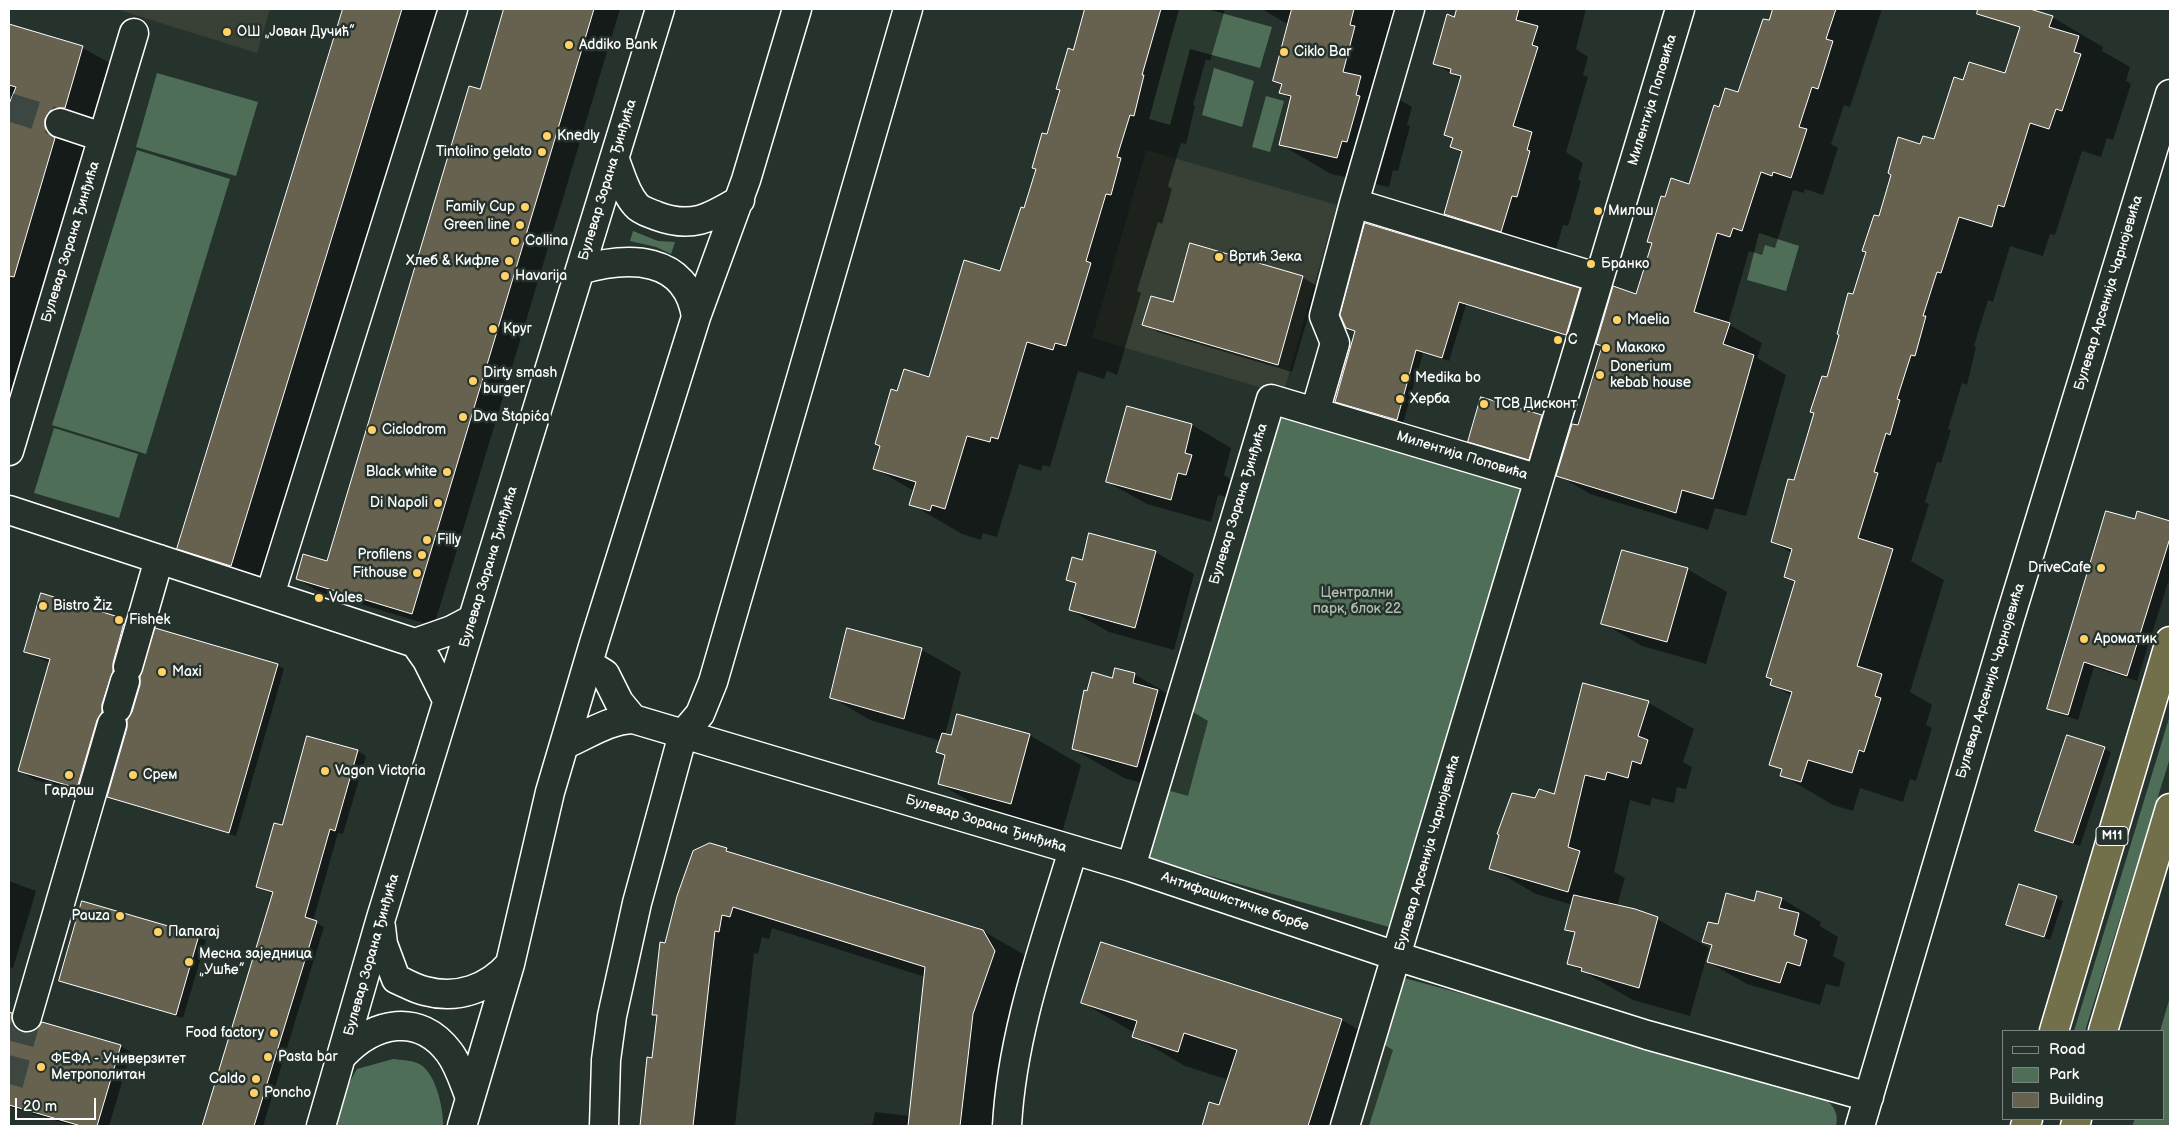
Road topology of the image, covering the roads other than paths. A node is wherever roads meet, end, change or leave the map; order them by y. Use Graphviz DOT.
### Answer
graph roads {
  1 [pos="453,9"];
  2 [pos="660,9"];
  3 [pos="798,9"];
  4 [pos="908,9"];
  5 [pos="1410,9"];
  6 [pos="1680,9"];
  7 [pos="134,33"];
  8 [pos="2170,94"];
  9 [pos="60,123"];
  10 [pos="102,137"];
  11 [pos="615,160"];
  12 [pos="740,200"];
  13 [pos="1354,203"];
  14 [pos="580,270"];
  15 [pos="1599,278"];
  16 [pos="696,317"];
  17 [pos="1271,399"];
  18 [pos="1315,412"];
  19 [pos="9,451"];
  20 [pos="1539,479"];
  21 [pos="9,510"];
  22 [pos="159,559"];
  23 [pos="270,595"];
  24 [pos="473,618"];
  25 [pos="2170,641"];
  26 [pos="415,643"];
  27 [pos="589,664"];
  28 [pos="447,700"];
  29 [pos="633,719"];
  30 [pos="683,734"];
  31 [pos="566,744"];
  32 [pos="2170,808"];
  33 [pos="1073,850"];
  34 [pos="1131,867"];
  35 [pos="381,918"];
  36 [pos="1396,956"];
  37 [pos="510,964"];
  38 [pos="27,1017"];
  39 [pos="2054,1030"];
  40 [pos="2103,1030"];
  41 [pos="343,1055"];
  42 [pos="1869,1097"];
  43 [pos="470,1098"];
  44 [pos="321,1126"];
  45 [pos="462,1126"];
  46 [pos="604,1126"];
  47 [pos="1007,1126"];
  48 [pos="1345,1126"];
  49 [pos="1860,1126"];
  1 -- 23 [label="street"];
  2 -- 11 [label="street, Булевар Зорана Ђинђића"];
  3 -- 12 [label="street"];
  4 -- 30 [label="street"];
  5 -- 13 [label="street"];
  6 -- 15 [label="street, Милентија Поповића"];
  7 -- 10 [label="street, Булевар Зорана Ђинђића"];
  8 -- 42 [label="street, Булевар Арсенија Чарнојевића"];
  9 -- 10 [label="street"];
  10 -- 19 [label="street, Булевар Зорана Ђинђића"];
  11 -- 12 [label="street"];
  11 -- 14 [label="street, Булевар Зорана Ђинђића"];
  12 -- 16 [label="street"];
  13 -- 15 [label="street"];
  13 -- 18 [label="street"];
  14 -- 16 [label="street"];
  14 -- 24 [label="street, Булевар Зорана Ђинђића"];
  15 -- 20 [label="street, Милентија Поповића"];
  16 -- 27 [label="street"];
  17 -- 18 [label="street, Милентија Поповића"];
  17 -- 34 [label="street, Булевар Зорана Ђинђића"];
  18 -- 20 [label="street, Милентија Поповића"];
  20 -- 36 [label="street, Булевар Арсенија Чарнојевића"];
  21 -- 22 [label="street"];
  22 -- 23 [label="street"];
  22 -- 38 [label="street"];
  23 -- 26 [label="street"];
  24 -- 26 [label="street"];
  24 -- 28 [label="street, Булевар Зорана Ђинђића"];
  25 -- 39 [label="highway, M11"];
  26 -- 28 [label="street"];
  27 -- 29 [label="street"];
  27 -- 31 [label="street"];
  28 -- 35 [label="street, Булевар Зорана Ђинђића"];
  29 -- 30 [label="street, Булевар Зорана Ђинђића"];
  29 -- 31 [label="street"];
  30 -- 33 [label="street, Булевар Зорана Ђинђића"];
  30 -- 46 [label="street"];
  31 -- 37 [label="street"];
  32 -- 40 [label="highway"];
  33 -- 34 [label="street, Антифашистичке борбе"];
  33 -- 47 [label="street, Булевар Зорана Ђинђића"];
  34 -- 36 [label="street, Антифашистичке борбе"];
  35 -- 37 [label="street"];
  35 -- 41 [label="street, Булевар Зорана Ђинђића"];
  36 -- 42 [label="street, Булевар Арсенија Чарнојевића"];
  36 -- 48 [label="street"];
  37 -- 43 [label="street"];
  41 -- 43 [label="street"];
  41 -- 44 [label="street, Булевар Зорана Ђинђића"];
  42 -- 49 [label="street, Булевар Арсенија Чарнојевића"];
  43 -- 45 [label="street"];
}
